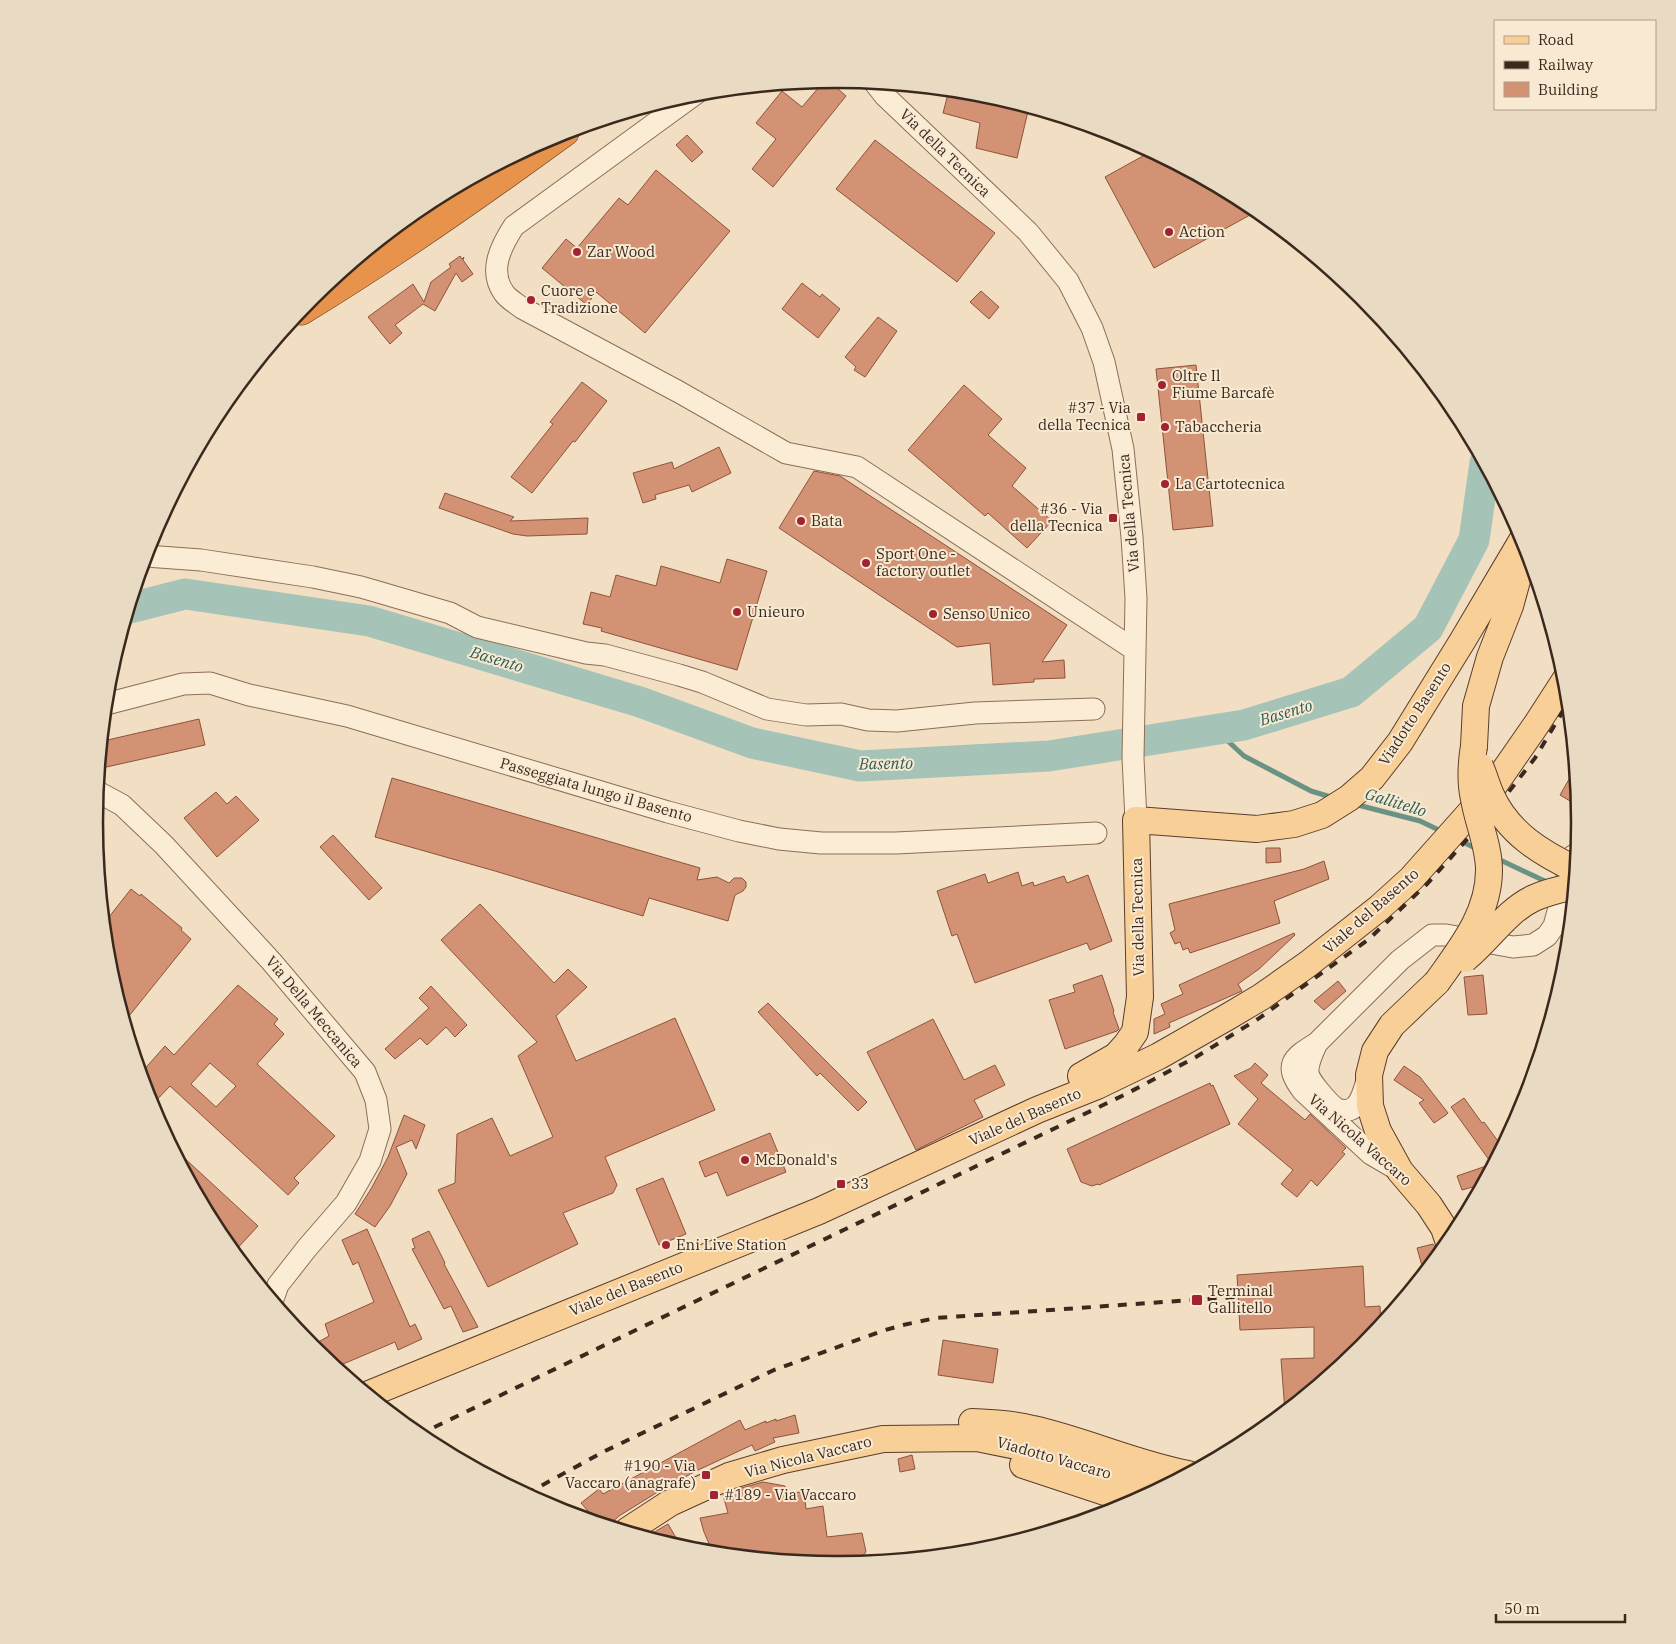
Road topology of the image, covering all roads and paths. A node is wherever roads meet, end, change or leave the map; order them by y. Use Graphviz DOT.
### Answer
graph roads {
  1 [pos="879,89"];
  2 [pos="679,106"];
  3 [pos="538,152"];
  4 [pos="329,294"];
  5 [pos="1519,546"];
  6 [pos="153,557"];
  7 [pos="1523,558"];
  8 [pos="1531,578"];
  9 [pos="1510,606"];
  10 [pos="1135,650"];
  11 [pos="1560,689"];
  12 [pos="114,702"];
  13 [pos="1094,709"];
  14 [pos="1474,746"];
  15 [pos="104,795"];
  16 [pos="1136,820"];
  17 [pos="1096,833"];
  18 [pos="1571,866"];
  19 [pos="1571,871"];
  20 [pos="1570,883"];
  21 [pos="1437,982"];
  22 [pos="1135,1032"];
  23 [pos="1184,1042"];
  24 [pos="1317,1043"];
  25 [pos="1369,1075"];
  26 [pos="1037,1110"];
  27 [pos="1400,1171"];
  28 [pos="1446,1234"];
  29 [pos="275,1293"];
  30 [pos="375,1392"];
  31 [pos="914,1437"];
  32 [pos="883,1439"];
  33 [pos="1179,1472"];
  34 [pos="1154,1485"];
  35 [pos="1125,1498"];
  36 [pos="633,1527"];
  1 -- 10 [label="street, Via della Tecnica"];
  2 -- 10 [label="street"];
  3 -- 4 [label="highway"];
  5 -- 16 [label="main road, Viadotto Basento"];
  6 -- 13 [label="street"];
  7 -- 9 [label="main road"];
  8 -- 9 [label="main road"];
  9 -- 14 [label="main road"];
  10 -- 16 [label="street, Via della Tecnica"];
  11 -- 23 [label="main road, Viale del Basento, bridge"];
  12 -- 17 [label="street, Passeggiata lungo il Basento"];
  14 -- 18 [label="main road, bridge"];
  14 -- 21 [label="main road, bridge"];
  15 -- 29 [label="street, Via Della Meccanica"];
  16 -- 22 [label="main road, Via della Tecnica"];
  19 -- 21 [label="main road, bridge"];
  20 -- 24 [label="street, bridge"];
  21 -- 25 [label="main road"];
  22 -- 23 [label="main road"];
  22 -- 26 [label="main road, Via della Tecnica"];
  23 -- 26 [label="main road, Viale del Basento"];
  24 -- 25 [label="street"];
  24 -- 27 [label="street, Via Nicola Vaccaro"];
  25 -- 27 [label="main road"];
  26 -- 30 [label="main road, Viale del Basento"];
  27 -- 28 [label="main road, Via Nicola Vaccaro"];
  31 -- 32 [label="main road, Via Nicola Vaccaro"];
  31 -- 34 [label="main road, Viadotto Vaccaro"];
  31 -- 35 [label="main road"];
  32 -- 33 [label="main road"];
  32 -- 36 [label="main road, Via Nicola Vaccaro"];
}
